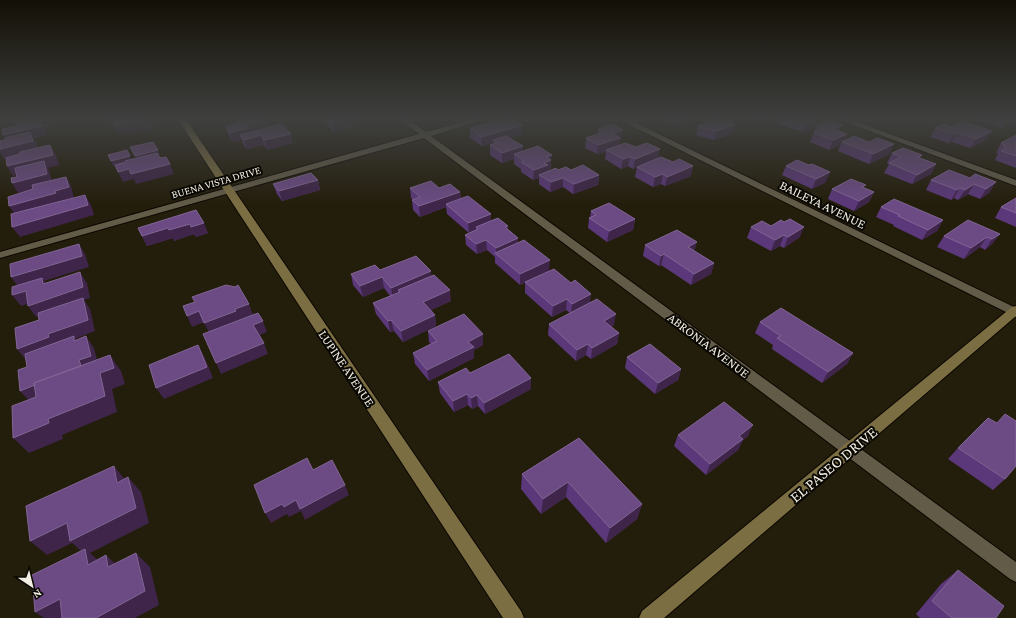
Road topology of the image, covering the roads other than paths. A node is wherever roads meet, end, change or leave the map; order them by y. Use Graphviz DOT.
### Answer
graph roads {
  1 [pos="200,147"];
  2 [pos="384,147"];
  3 [pos="441,147"];
  4 [pos="679,147"];
  5 [pos="918,147"];
  6 [pos="1016,183"];
  7 [pos="229,191"];
  8 [pos="0,255"];
  9 [pos="1015,312"];
  10 [pos="850,450"];
  11 [pos="1016,573"];
  12 [pos="514,618"];
  13 [pos="649,618"];
  1 -- 7 [label="street, LUPINE AVENUE"];
  2 -- 7 [label="street, BUENA VISTA DRIVE"];
  3 -- 10 [label="street, ABRONIA AVENUE"];
  4 -- 9 [label="street, BAILEYA AVENUE"];
  5 -- 6 [label="street"];
  7 -- 8 [label="street, BUENA VISTA DRIVE"];
  7 -- 12 [label="street, LUPINE AVENUE"];
  9 -- 10 [label="street, EL PASEO DRIVE"];
  10 -- 11 [label="street, ABRONIA AVENUE"];
  10 -- 13 [label="street, EL PASEO DRIVE"];
}
